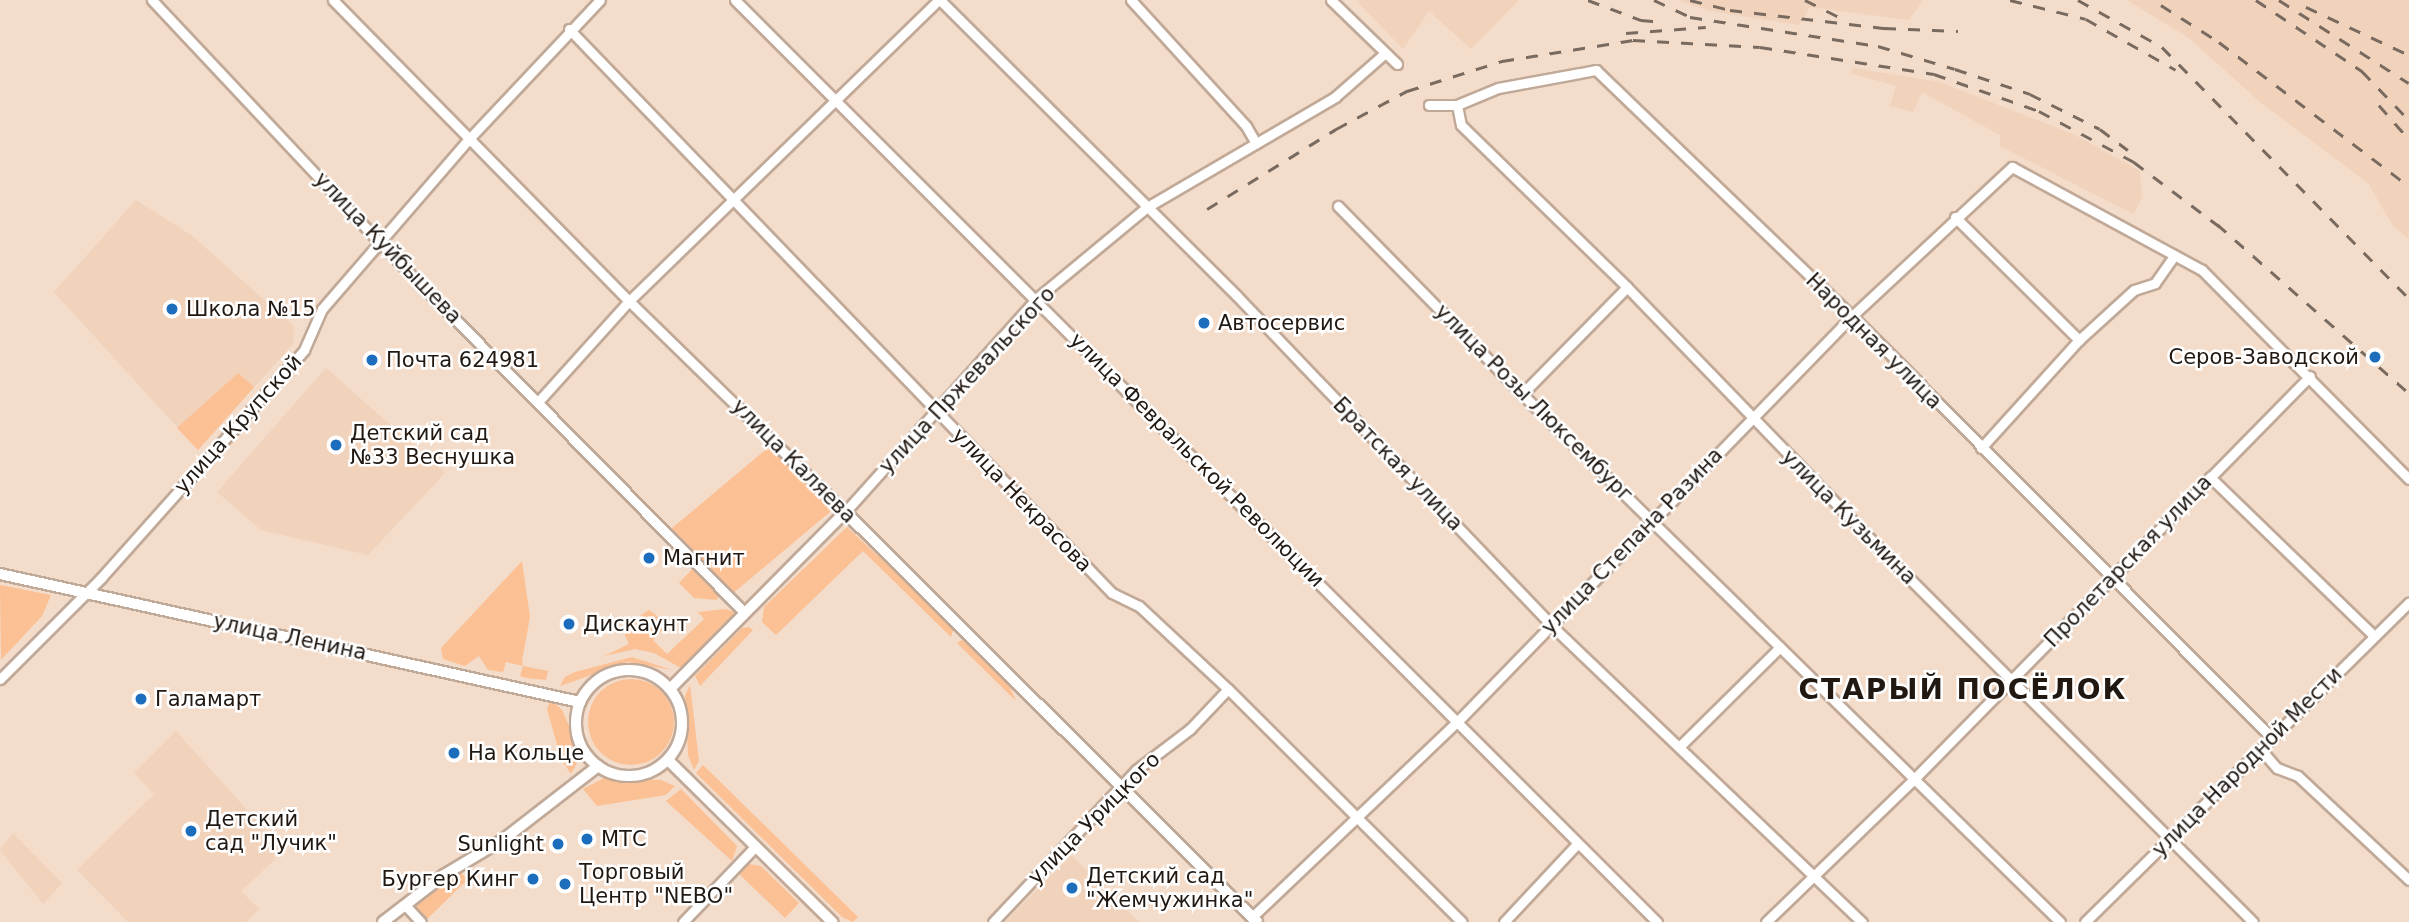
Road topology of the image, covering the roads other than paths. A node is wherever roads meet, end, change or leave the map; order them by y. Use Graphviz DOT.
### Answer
graph roads {
  1 [pos="152,0"];
  2 [pos="333,0"];
  3 [pos="600,0"];
  4 [pos="735,0"];
  5 [pos="939,0"];
  6 [pos="1131,0"];
  7 [pos="1331,0"];
  8 [pos="569,29"];
  9 [pos="1384,54"];
  10 [pos="1397,64"];
  11 [pos="835,98"];
  12 [pos="1429,105"];
  13 [pos="1457,105"];
  14 [pos="468,140"];
  15 [pos="1256,143"];
  16 [pos="733,199"];
  17 [pos="1338,206"];
  18 [pos="1147,207"];
  19 [pos="1955,217"];
  20 [pos="381,244"];
  21 [pos="2174,256"];
  22 [pos="1627,287"];
  23 [pos="1037,298"];
  24 [pos="629,301"];
  25 [pos="1852,316"];
  26 [pos="2079,340"];
  27 [pos="2310,376"];
  28 [pos="1522,394"];
  29 [pos="538,402"];
  30 [pos="939,411"];
  31 [pos="1751,417"];
  32 [pos="1981,448"];
  33 [pos="2210,477"];
  34 [pos="2409,479"];
  35 [pos="845,512"];
  36 [pos="1653,520"];
  37 [pos="0,574"];
  38 [pos="2113,579"];
  39 [pos="85,593"];
  40 [pos="2409,603"];
  41 [pos="745,613"];
  42 [pos="1551,625"];
  43 [pos="2374,636"];
  44 [pos="1780,647"];
  45 [pos="2012,678"];
  46 [pos="0,679"];
  47 [pos="670,689"];
  48 [pos="1228,689"];
  49 [pos="580,702"];
  50 [pos="1457,722"];
  51 [pos="2271,737"];
  52 [pos="1679,747"];
  53 [pos="2262,751"];
  54 [pos="668,760"];
  55 [pos="598,766"];
  56 [pos="1916,777"];
  57 [pos="1120,787"];
  58 [pos="1357,819"];
  59 [pos="2172,839"];
  60 [pos="752,841"];
  61 [pos="1577,844"];
  62 [pos="1813,873"];
  63 [pos="2409,880"];
  64 [pos="405,905"];
  65 [pos="1254,920"];
  66 [pos="383,922"];
  67 [pos="421,922"];
  68 [pos="683,922"];
  69 [pos="832,922"];
  70 [pos="993,922"];
  71 [pos="1462,922"];
  72 [pos="1504,922"];
  73 [pos="1657,922"];
  74 [pos="1766,922"];
  75 [pos="1862,922"];
  76 [pos="2060,922"];
  77 [pos="2085,922"];
  78 [pos="2253,922"];
  1 -- 20 [label="street, улица Куйбышева"];
  2 -- 14 [label="street, улица Каляева"];
  3 -- 8 [label="street, улица Крупской"];
  4 -- 11 [label="street, улица Февральской Революции"];
  5 -- 11 [label="street"];
  5 -- 18 [label="street, Братская улица"];
  6 -- 15 [label="street"];
  7 -- 9 [label="street"];
  8 -- 14 [label="street, улица Крупской"];
  8 -- 16 [label="street, улица Некрасова"];
  9 -- 10 [label="street"];
  9 -- 15 [label="street, улица Пржевальского"];
  11 -- 16 [label="street"];
  11 -- 23 [label="street, улица Февральской Революции"];
  12 -- 13 [label="street, Народная улица"];
  13 -- 22 [label="street, улица Кузьмина"];
  13 -- 25 [label="street, Народная улица"];
  14 -- 20 [label="street, улица Крупской"];
  14 -- 24 [label="street, улица Каляева"];
  15 -- 18 [label="street, улица Пржевальского"];
  16 -- 24 [label="street"];
  16 -- 30 [label="street, улица Некрасова"];
  17 -- 28 [label="street, улица Розы Люксембург"];
  18 -- 23 [label="street, улица Пржевальского"];
  18 -- 42 [label="street, Братская улица"];
  19 -- 21 [label="street, улица Степана Разина"];
  19 -- 25 [label="street, улица Степана Разина"];
  19 -- 26 [label="street"];
  20 -- 29 [label="street, улица Куйбышева"];
  20 -- 39 [label="street, улица Крупской"];
  21 -- 26 [label="street"];
  21 -- 27 [label="street"];
  22 -- 28 [label="street"];
  22 -- 31 [label="street, улица Кузьмина"];
  23 -- 30 [label="street, улица Пржевальского"];
  23 -- 50 [label="street, улица Февральской Революции"];
  24 -- 29 [label="street"];
  24 -- 35 [label="street, улица Каляева"];
  25 -- 31 [label="street, улица Степана Разина"];
  25 -- 32 [label="street, Народная улица"];
  26 -- 32 [label="street"];
  27 -- 33 [label="street, Пролетарская улица"];
  27 -- 34 [label="street"];
  28 -- 36 [label="street, улица Розы Люксембург"];
  29 -- 41 [label="street, улица Куйбышева"];
  30 -- 35 [label="street, улица Пржевальского"];
  30 -- 48 [label="street, улица Некрасова"];
  31 -- 36 [label="street, улица Степана Разина"];
  31 -- 45 [label="street, улица Кузьмина"];
  32 -- 38 [label="street, Народная улица"];
  33 -- 38 [label="street, Пролетарская улица"];
  33 -- 43 [label="street"];
  35 -- 41 [label="street, улица Пржевальского"];
  35 -- 57 [label="street, улица Каляева"];
  36 -- 42 [label="street, улица Степана Разина"];
  36 -- 44 [label="street, улица Розы Люксембург"];
  37 -- 39 [label="street, улица Ленина"];
  38 -- 45 [label="street, Пролетарская улица"];
  38 -- 51 [label="street, Народная улица"];
  39 -- 46 [label="street, улица Крупской"];
  39 -- 49 [label="street, улица Ленина"];
  40 -- 43 [label="street, улица Народной Мести"];
  41 -- 47 [label="street, улица Пржевальского"];
  42 -- 50 [label="street, улица Степана Разина"];
  42 -- 52 [label="street, Братская улица"];
  43 -- 51 [label="street, улица Народной Мести"];
  44 -- 52 [label="street"];
  44 -- 56 [label="street, улица Розы Люксембург"];
  45 -- 56 [label="street, Пролетарская улица"];
  45 -- 59 [label="street, улица Кузьмина"];
  47 -- 49 [label="street"];
  47 -- 54 [label="street"];
  48 -- 57 [label="street, улица Урицкого"];
  48 -- 58 [label="street, улица Некрасова"];
  49 -- 55 [label="street"];
  50 -- 58 [label="street, улица Степана Разина"];
  50 -- 61 [label="street, улица Февральской Революции"];
  51 -- 53 [label="street, улица Народной Мести"];
  52 -- 62 [label="street, Братская улица"];
  53 -- 59 [label="street, улица Народной Мести"];
  53 -- 63 [label="street"];
  54 -- 55 [label="street"];
  54 -- 60 [label="street"];
  55 -- 64 [label="street"];
  56 -- 62 [label="street, Пролетарская улица"];
  56 -- 76 [label="street, улица Розы Люксембург"];
  57 -- 65 [label="street, улица Каляева"];
  57 -- 70 [label="street, улица Урицкого"];
  58 -- 65 [label="street, улица Степана Разина"];
  58 -- 71 [label="street, улица Некрасова"];
  59 -- 77 [label="street, улица Народной Мести"];
  59 -- 78 [label="street, улица Кузьмина"];
  60 -- 68 [label="street"];
  60 -- 69 [label="street"];
  61 -- 72 [label="street"];
  61 -- 73 [label="street, улица Февральской Революции"];
  62 -- 74 [label="street, Пролетарская улица"];
  62 -- 75 [label="street, Братская улица"];
  64 -- 66 [label="street"];
  64 -- 67 [label="street"];
}
